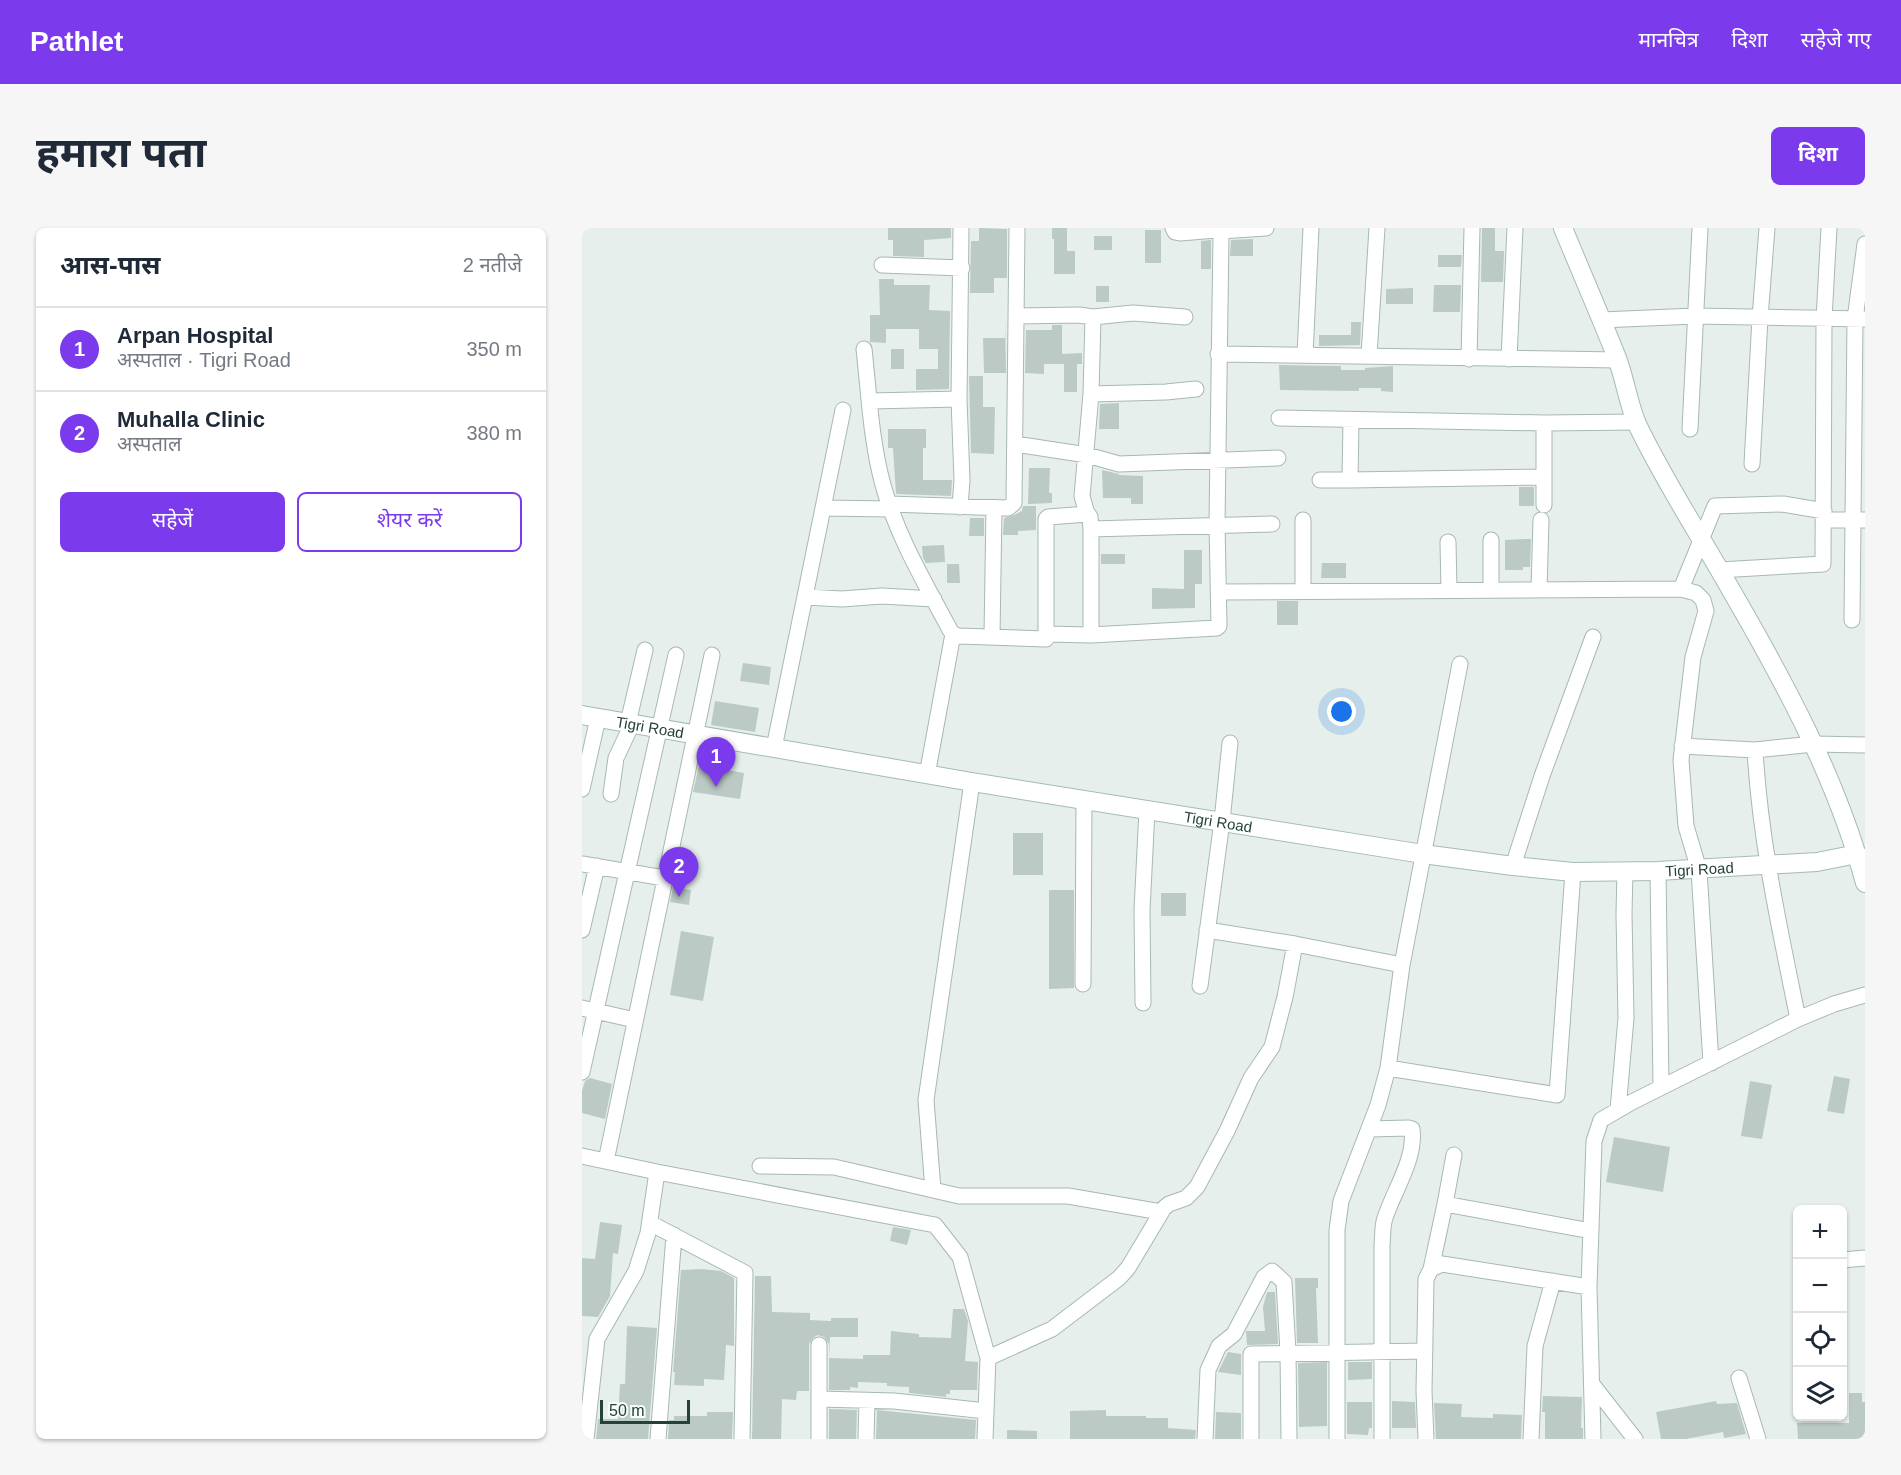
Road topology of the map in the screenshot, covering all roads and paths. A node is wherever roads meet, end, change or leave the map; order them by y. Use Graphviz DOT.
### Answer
graph roads {
  1 [pos="961,228"];
  2 [pos="1017,228"];
  3 [pos="1173,228"];
  4 [pos="1266,228"];
  5 [pos="1311,228"];
  6 [pos="1377,228"];
  7 [pos="1472,228"];
  8 [pos="1515,228"];
  9 [pos="1563,228"];
  10 [pos="1700,228"];
  11 [pos="1767,228"];
  12 [pos="1829,228"];
  13 [pos="1220,231"];
  14 [pos="1865,244"];
  15 [pos="882,265"];
  16 [pos="962,268"];
  17 [pos="1017,316"];
  18 [pos="1695,316"];
  19 [pos="1093,317"];
  20 [pos="1185,317"];
  21 [pos="1760,318"];
  22 [pos="1824,319"];
  23 [pos="1860,319"];
  24 [pos="1601,320"];
  25 [pos="864,349"];
  26 [pos="1218,354"];
  27 [pos="1305,355"];
  28 [pos="1370,356"];
  29 [pos="1469,359"];
  30 [pos="1509,359"];
  31 [pos="1618,360"];
  32 [pos="1196,389"];
  33 [pos="1091,394"];
  34 [pos="959,399"];
  35 [pos="870,401"];
  36 [pos="843,410"];
  37 [pos="1279,418"];
  38 [pos="1351,420"];
  39 [pos="1637,422"];
  40 [pos="1544,423"];
  41 [pos="1690,429"];
  42 [pos="1015,444"];
  43 [pos="1087,455"];
  44 [pos="1278,458"];
  45 [pos="1217,460"];
  46 [pos="1752,464"];
  47 [pos="1544,477"];
  48 [pos="1320,480"];
  49 [pos="1350,480"];
  50 [pos="890,507"];
  51 [pos="960,507"];
  52 [pos="823,508"];
  53 [pos="994,508"];
  54 [pos="1087,514"];
  55 [pos="1824,516"];
  56 [pos="1303,520"];
  57 [pos="1859,520"];
  58 [pos="1216,524"];
  59 [pos="1272,524"];
  60 [pos="1091,529"];
  61 [pos="1491,540"];
  62 [pos="1448,542"];
  63 [pos="1701,542"];
  64 [pos="1719,570"];
  65 [pos="1681,589"];
  66 [pos="1449,590"];
  67 [pos="1491,590"];
  68 [pos="1539,590"];
  69 [pos="1303,591"];
  70 [pos="1218,592"];
  71 [pos="805,597"];
  72 [pos="934,599"];
  73 [pos="1852,620"];
  74 [pos="953,634"];
  75 [pos="1046,634"];
  76 [pos="1091,634"];
  77 [pos="992,636"];
  78 [pos="1593,637"];
  79 [pos="645,651"];
  80 [pos="676,655"];
  81 [pos="712,655"];
  82 [pos="1460,664"];
  83 [pos="590,716"];
  84 [pos="630,723"];
  85 [pos="660,729"];
  86 [pos="696,735"];
  87 [pos="1230,743"];
  88 [pos="1813,744"];
  89 [pos="1865,745"];
  90 [pos="1682,746"];
  91 [pos="774,748"];
  92 [pos="1755,750"];
  93 [pos="927,775"];
  94 [pos="972,782"];
  95 [pos="582,789"];
  96 [pos="611,794"];
  97 [pos="1084,800"];
  98 [pos="1146,810"];
  99 [pos="1222,821"];
  100 [pos="1423,854"];
  101 [pos="1861,854"];
  102 [pos="589,865"];
  103 [pos="1513,866"];
  104 [pos="1768,866"];
  105 [pos="1699,870"];
  106 [pos="1625,871"];
  107 [pos="1658,871"];
  108 [pos="628,872"];
  109 [pos="1573,872"];
  110 [pos="664,878"];
  111 [pos="1865,883"];
  112 [pos="582,930"];
  113 [pos="1207,930"];
  114 [pos="1295,944"];
  115 [pos="1402,965"];
  116 [pos="1083,984"];
  117 [pos="1200,986"];
  118 [pos="1865,995"];
  119 [pos="1143,1003"];
  120 [pos="589,1010"];
  121 [pos="1798,1019"];
  122 [pos="635,1020"];
  123 [pos="1711,1063"];
  124 [pos="1388,1068"];
  125 [pos="582,1072"];
  126 [pos="1661,1087"];
  127 [pos="1618,1110"];
  128 [pos="1369,1129"];
  129 [pos="1454,1155"];
  130 [pos="582,1156"];
  131 [pos="606,1161"];
  132 [pos="760,1166"];
  133 [pos="657,1172"];
  134 [pos="933,1190"];
  135 [pos="1445,1204"];
  136 [pos="1161,1212"];
  137 [pos="650,1223"];
  138 [pos="1591,1231"];
  139 [pos="674,1235"];
  140 [pos="1865,1258"];
  141 [pos="1847,1260"];
  142 [pos="1431,1269"];
  143 [pos="1553,1281"];
  144 [pos="1589,1287"];
  145 [pos="819,1345"];
  146 [pos="1382,1351"];
  147 [pos="1425,1351"];
  148 [pos="1288,1352"];
  149 [pos="1337,1353"];
  150 [pos="988,1358"];
  151 [pos="1739,1378"];
  152 [pos="1592,1384"];
  153 [pos="819,1399"];
  154 [pos="867,1401"];
  155 [pos="986,1411"];
  156 [pos="585,1439"];
  157 [pos="658,1439"];
  158 [pos="742,1439"];
  159 [pos="819,1439"];
  160 [pos="866,1439"];
  161 [pos="985,1439"];
  162 [pos="1205,1439"];
  163 [pos="1251,1439"];
  164 [pos="1289,1439"];
  165 [pos="1337,1439"];
  166 [pos="1382,1439"];
  167 [pos="1426,1439"];
  168 [pos="1531,1439"];
  169 [pos="1593,1439"];
  170 [pos="1635,1439"];
  171 [pos="1758,1439"];
  1 -- 16 [label="street"];
  2 -- 17 [label="street"];
  3 -- 13 [label="street"];
  4 -- 13 [label="street"];
  5 -- 27 [label="street"];
  6 -- 28 [label="street"];
  7 -- 29 [label="street"];
  8 -- 30 [label="street"];
  9 -- 24 [label="street"];
  10 -- 18 [label="street"];
  11 -- 21 [label="street"];
  12 -- 22 [label="street"];
  13 -- 26 [label="street"];
  14 -- 23 [label="street"];
  15 -- 16 [label="street"];
  16 -- 34 [label="street"];
  17 -- 19 [label="street"];
  17 -- 42 [label="street"];
  18 -- 21 [label="street"];
  18 -- 24 [label="street"];
  18 -- 41 [label="street"];
  19 -- 20 [label="street"];
  19 -- 33 [label="street"];
  21 -- 22 [label="street"];
  21 -- 46 [label="street"];
  22 -- 23 [label="street"];
  22 -- 55 [label="street"];
  23 -- 57 [label="street"];
  24 -- 31 [label="street"];
  25 -- 35 [label="street"];
  26 -- 27 [label="street"];
  26 -- 45 [label="street"];
  27 -- 28 [label="street"];
  28 -- 29 [label="street"];
  29 -- 30 [label="street"];
  30 -- 31 [label="street"];
  31 -- 39 [label="street"];
  32 -- 33 [label="street"];
  33 -- 43 [label="street"];
  34 -- 35 [label="street"];
  34 -- 51 [label="street"];
  35 -- 50 [label="street"];
  36 -- 52 [label="street"];
  37 -- 38 [label="street"];
  38 -- 40 [label="street"];
  38 -- 49 [label="street"];
  39 -- 40 [label="street"];
  39 -- 63 [label="street"];
  40 -- 47 [label="street"];
  42 -- 43 [label="street"];
  42 -- 53 [label="street"];
  43 -- 45 [label="street"];
  43 -- 54 [label="street"];
  44 -- 45 [label="street"];
  45 -- 58 [label="street"];
  47 -- 49 [label="street"];
  47 -- 68 [label="street"];
  48 -- 49 [label="street"];
  50 -- 51 [label="street"];
  50 -- 52 [label="street"];
  50 -- 72 [label="street"];
  51 -- 53 [label="street"];
  52 -- 71 [label="street"];
  53 -- 77 [label="street"];
  54 -- 60 [label="street"];
  54 -- 75 [label="street"];
  55 -- 57 [label="street"];
  55 -- 63 [label="street"];
  55 -- 64 [label="street"];
  56 -- 69 [label="street"];
  57 -- 73 [label="street"];
  58 -- 59 [label="street"];
  58 -- 60 [label="street"];
  58 -- 70 [label="street"];
  60 -- 76 [label="street"];
  61 -- 67 [label="street"];
  62 -- 66 [label="street"];
  63 -- 64 [label="street"];
  63 -- 65 [label="street"];
  64 -- 88 [label="street"];
  65 -- 68 [label="street"];
  65 -- 90 [label="street"];
  66 -- 67 [label="street"];
  66 -- 69 [label="street"];
  67 -- 68 [label="street"];
  69 -- 70 [label="street"];
  70 -- 76 [label="street"];
  71 -- 72 [label="street"];
  71 -- 91 [label="street"];
  72 -- 74 [label="street"];
  74 -- 77 [label="street"];
  74 -- 93 [label="street"];
  75 -- 76 [label="street"];
  75 -- 77 [label="street"];
  78 -- 103 [label="street"];
  79 -- 84 [label="street"];
  80 -- 85 [label="street"];
  81 -- 86 [label="street"];
  82 -- 100 [label="street"];
  83 -- 84 [label="street, Tigri Road"];
  83 -- 95 [label="street"];
  84 -- 85 [label="street, Tigri Road"];
  84 -- 96 [label="street"];
  85 -- 86 [label="street, Tigri Road"];
  85 -- 108 [label="street"];
  86 -- 91 [label="street, Tigri Road"];
  86 -- 110 [label="street"];
  87 -- 99 [label="street"];
  88 -- 89 [label="street"];
  88 -- 92 [label="street"];
  88 -- 101 [label="street"];
  90 -- 92 [label="street"];
  90 -- 105 [label="street"];
  91 -- 93 [label="street, Tigri Road"];
  92 -- 104 [label="street"];
  93 -- 94 [label="street, Tigri Road"];
  94 -- 97 [label="street, Tigri Road"];
  94 -- 134 [label="street"];
  97 -- 98 [label="street, Tigri Road"];
  97 -- 116 [label="street"];
  98 -- 99 [label="street, Tigri Road"];
  98 -- 119 [label="street"];
  99 -- 100 [label="street, Tigri Road"];
  99 -- 113 [label="street"];
  100 -- 103 [label="street, Tigri Road"];
  100 -- 115 [label="street"];
  101 -- 104 [label="street, Tigri Road"];
  101 -- 111 [label="street"];
  102 -- 108 [label="street"];
  102 -- 112 [label="street"];
  103 -- 109 [label="street, Tigri Road"];
  104 -- 105 [label="street, Tigri Road"];
  104 -- 121 [label="street"];
  105 -- 107 [label="street, Tigri Road"];
  105 -- 123 [label="street"];
  106 -- 107 [label="street, Tigri Road"];
  106 -- 109 [label="street, Tigri Road"];
  106 -- 127 [label="street"];
  107 -- 126 [label="street"];
  108 -- 110 [label="street"];
  108 -- 120 [label="street"];
  109 -- 124 [label="street"];
  110 -- 122 [label="street"];
  113 -- 114 [label="street"];
  113 -- 117 [label="street"];
  114 -- 115 [label="street"];
  114 -- 136 [label="street"];
  115 -- 124 [label="street"];
  118 -- 121 [label="street"];
  120 -- 122 [label="street"];
  120 -- 125 [label="street"];
  121 -- 123 [label="street"];
  122 -- 131 [label="street"];
  123 -- 126 [label="street"];
  124 -- 128 [label="street"];
  126 -- 127 [label="street"];
  127 -- 138 [label="street"];
  128 -- 146 [label="street"];
  128 -- 149 [label="street"];
  129 -- 135 [label="street"];
  130 -- 131 [label="street"];
  131 -- 133 [label="street"];
  132 -- 134 [label="street"];
  133 -- 137 [label="street"];
  133 -- 150 [label="street"];
  134 -- 136 [label="street"];
  135 -- 138 [label="street"];
  135 -- 142 [label="street"];
  136 -- 150 [label="street"];
  137 -- 139 [label="street"];
  137 -- 156 [label="street"];
  138 -- 144 [label="street"];
  139 -- 157 [label="street"];
  139 -- 158 [label="street"];
  140 -- 141 [label="street"];
  142 -- 143 [label="street"];
  142 -- 147 [label="street"];
  143 -- 144 [label="street"];
  143 -- 168 [label="street"];
  144 -- 152 [label="street"];
  145 -- 153 [label="street"];
  146 -- 147 [label="street"];
  146 -- 149 [label="street"];
  146 -- 166 [label="street"];
  147 -- 167 [label="street"];
  148 -- 149 [label="street"];
  148 -- 162 [label="street"];
  148 -- 163 [label="street"];
  148 -- 164 [label="street"];
  149 -- 165 [label="street"];
  150 -- 155 [label="street"];
  151 -- 171 [label="street"];
  152 -- 169 [label="street"];
  152 -- 170 [label="street"];
  153 -- 154 [label="street"];
  153 -- 159 [label="street"];
  154 -- 155 [label="street"];
  154 -- 160 [label="street"];
  155 -- 161 [label="street"];
}
